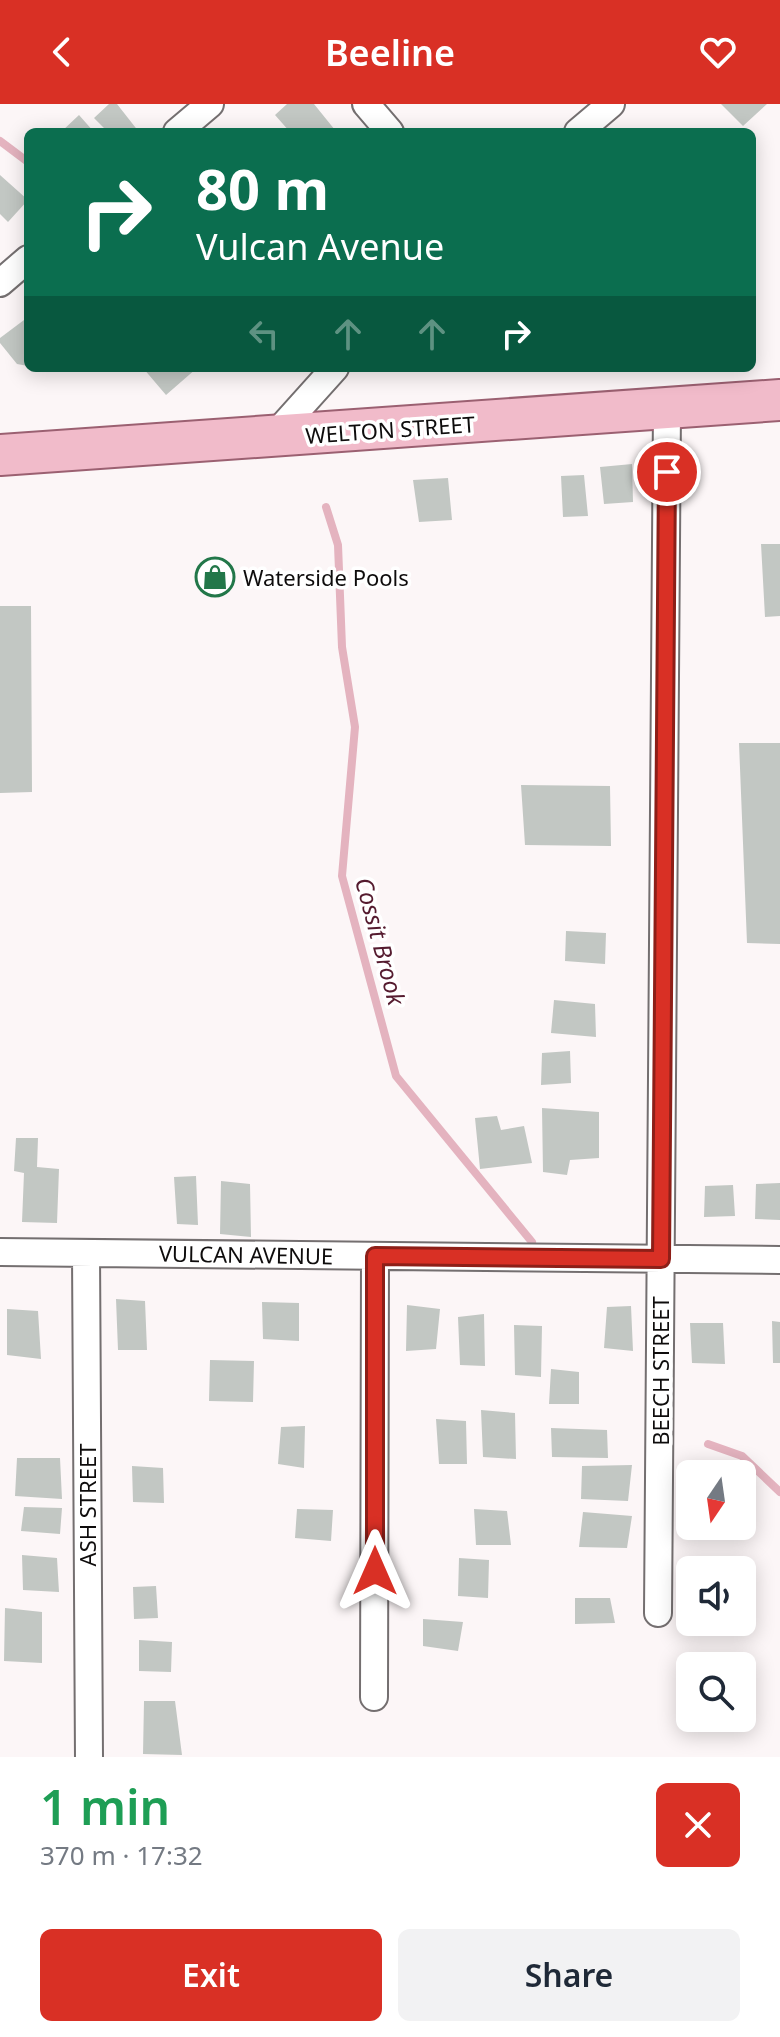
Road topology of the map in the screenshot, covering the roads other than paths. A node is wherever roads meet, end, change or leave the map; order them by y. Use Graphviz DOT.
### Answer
graph roads {
  1 [pos="210,104"];
  2 [pos="366,104"];
  3 [pos="611,104"];
  4 [pos="182,128"];
  5 [pos="387,128"];
  6 [pos="583,128"];
  7 [pos="24,262"];
  8 [pos="0,283"];
  9 [pos="331,372"];
  10 [pos="780,400"];
  11 [pos="667,409"];
  12 [pos="273,437"];
  13 [pos="0,455"];
  14 [pos="0,1252"];
  15 [pos="86,1253"];
  16 [pos="375,1256"];
  17 [pos="661,1259"];
  18 [pos="780,1260"];
  19 [pos="658,1613"];
  20 [pos="374,1697"];
  21 [pos="89,1757"];
  1 -- 4 [label="street"];
  2 -- 5 [label="street"];
  3 -- 6 [label="street"];
  7 -- 8 [label="street"];
  9 -- 12 [label="street"];
  10 -- 11 [label="main road, WELTON STREET"];
  11 -- 12 [label="main road, WELTON STREET"];
  11 -- 17 [label="street, BEECH STREET"];
  12 -- 13 [label="main road, WELTON STREET"];
  14 -- 15 [label="street, VULCAN AVENUE"];
  15 -- 16 [label="street, VULCAN AVENUE"];
  15 -- 21 [label="street, ASH STREET"];
  16 -- 17 [label="street, VULCAN AVENUE"];
  16 -- 20 [label="street"];
  17 -- 18 [label="street, VULCAN AVENUE"];
  17 -- 19 [label="street, BEECH STREET"];
}
